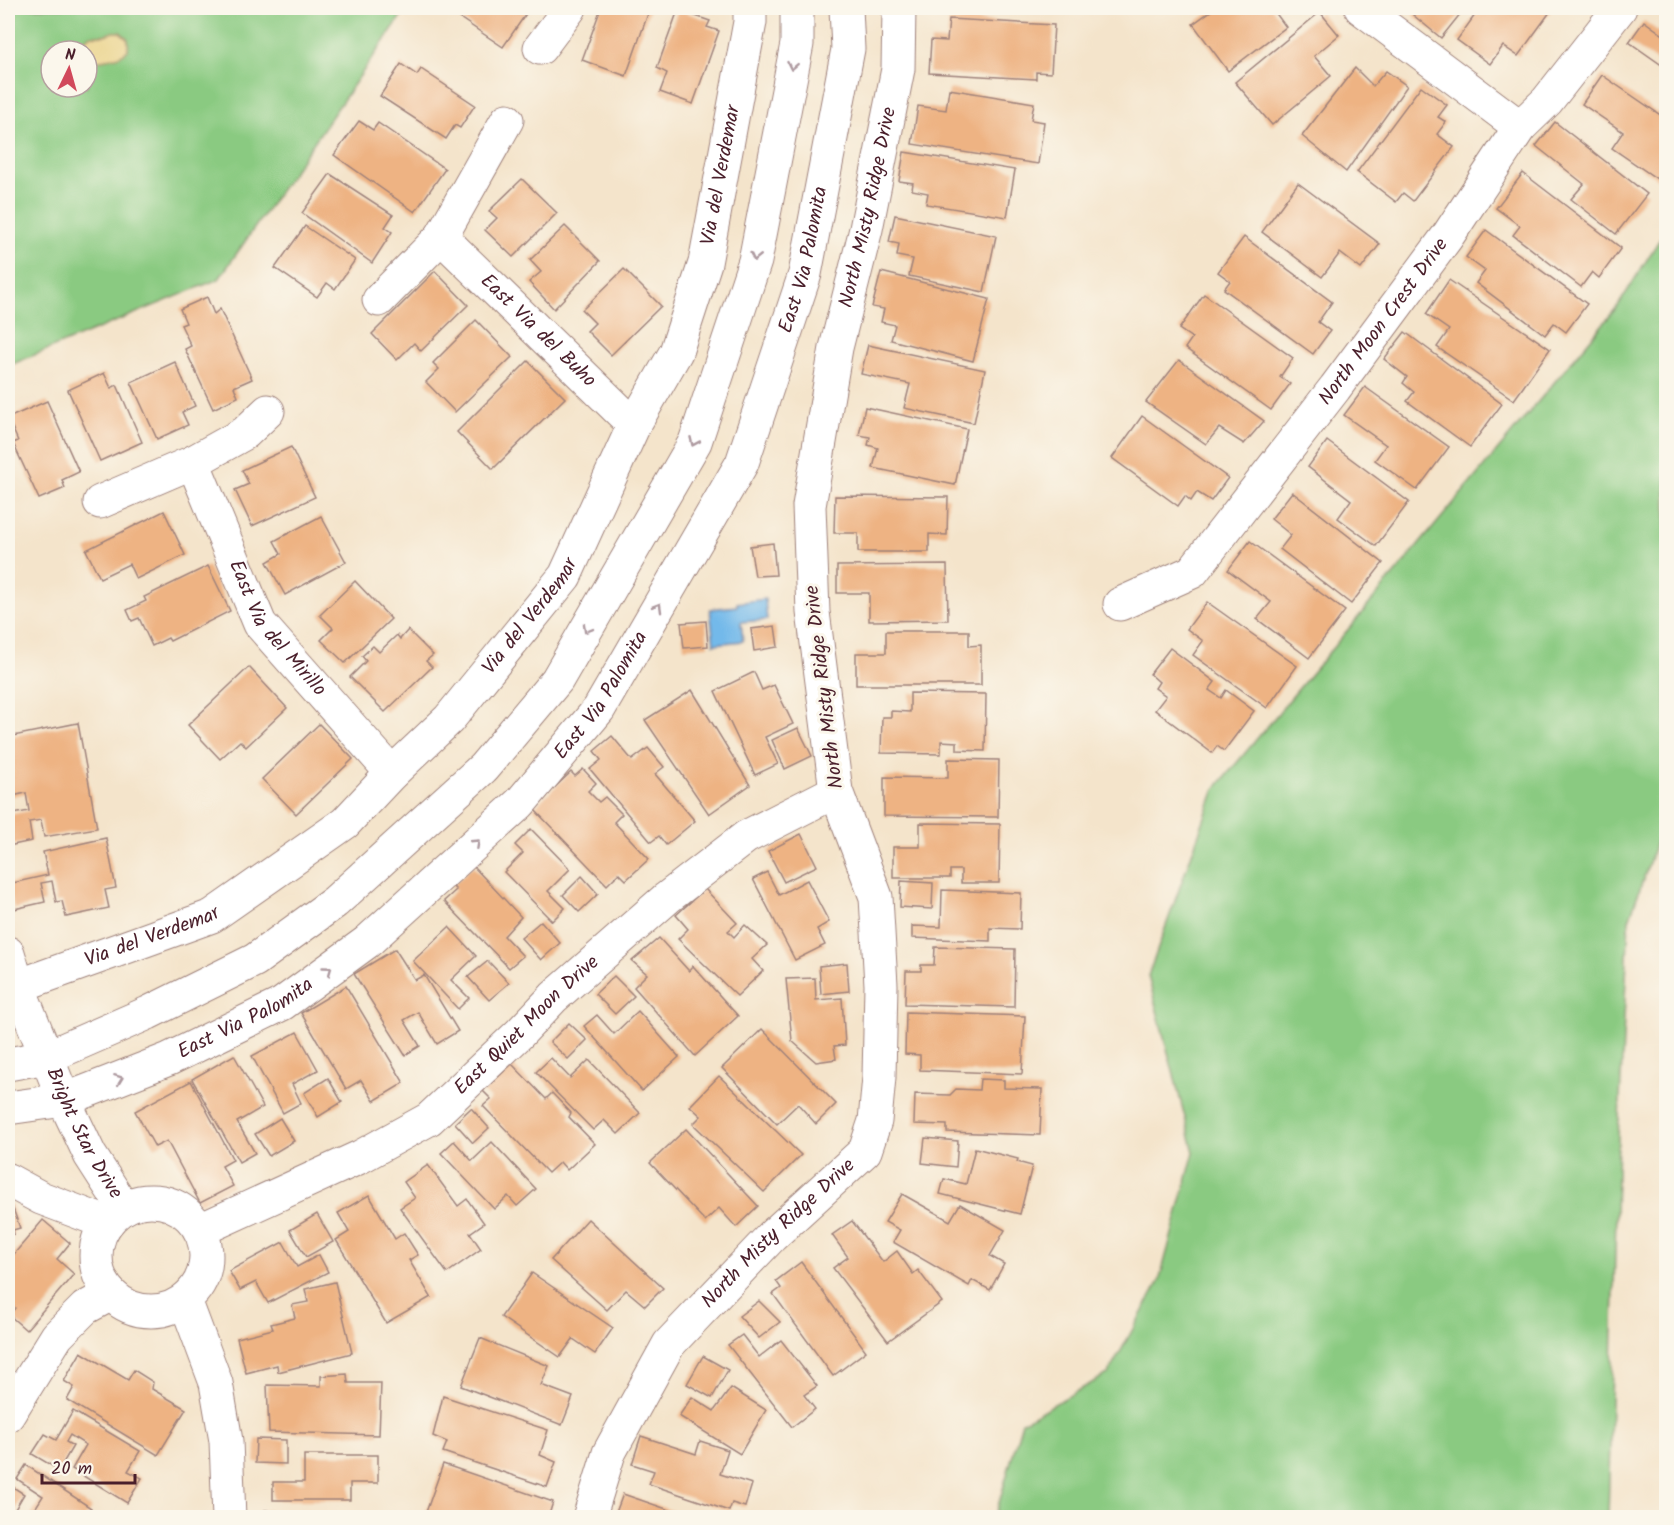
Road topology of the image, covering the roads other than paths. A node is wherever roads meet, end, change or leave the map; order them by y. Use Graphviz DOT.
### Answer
graph roads {
  1 [pos="570,8"];
  2 [pos="750,8"];
  3 [pos="797,8"];
  4 [pos="846,8"];
  5 [pos="900,8"];
  6 [pos="1361,8"];
  7 [pos="1620,8"];
  8 [pos="540,48"];
  9 [pos="507,120"];
  10 [pos="1520,127"];
  11 [pos="441,237"];
  12 [pos="379,300"];
  13 [pos="268,411"];
  14 [pos="634,426"];
  15 [pos="193,462"];
  16 [pos="100,502"];
  17 [pos="1120,604"];
  18 [pos="392,773"];
  19 [pos="836,791"];
  20 [pos="8,953"];
  21 [pos="13,987"];
  22 [pos="47,1057"];
  23 [pos="8,1064"];
  24 [pos="64,1100"];
  25 [pos="8,1108"];
  26 [pos="8,1180"];
  27 [pos="115,1216"];
  28 [pos="200,1230"];
  29 [pos="111,1294"];
  30 [pos="185,1300"];
  31 [pos="8,1415"];
  32 [pos="229,1518"];
  33 [pos="589,1518"];
  1 -- 8 [label="street"];
  2 -- 14 [label="street, Via del Verdemar"];
  3 -- 22 [label="street, one-way"];
  24 -- 4 [label="street, East Via Palomita, one-way"];
  5 -- 19 [label="street, North Misty Ridge Drive"];
  6 -- 10 [label="street"];
  7 -- 10 [label="street, North Moon Crest Drive"];
  9 -- 11 [label="street"];
  10 -- 17 [label="street, North Moon Crest Drive"];
  11 -- 12 [label="street"];
  11 -- 14 [label="street, East Via del Buho"];
  13 -- 15 [label="street"];
  14 -- 18 [label="street, Via del Verdemar"];
  15 -- 16 [label="street"];
  15 -- 18 [label="street, East Via del Mirillo"];
  18 -- 21 [label="street, Via del Verdemar"];
  19 -- 28 [label="street, East Quiet Moon Drive"];
  19 -- 33 [label="street, North Misty Ridge Drive"];
  20 -- 21 [label="street, Bright Star Drive"];
  21 -- 22 [label="street, Bright Star Drive"];
  22 -- 23 [label="street"];
  22 -- 24 [label="street, Bright Star Drive"];
  24 -- 25 [label="street, East Via Palomita"];
  24 -- 27 [label="street, Bright Star Drive"];
  26 -- 27 [label="street"];
  27 -- 28 [label="street, Bright Star Drive"];
  27 -- 29 [label="street, Bright Star Drive"];
  28 -- 30 [label="street"];
  29 -- 30 [label="street"];
  29 -- 31 [label="street"];
  30 -- 32 [label="street"];
}
